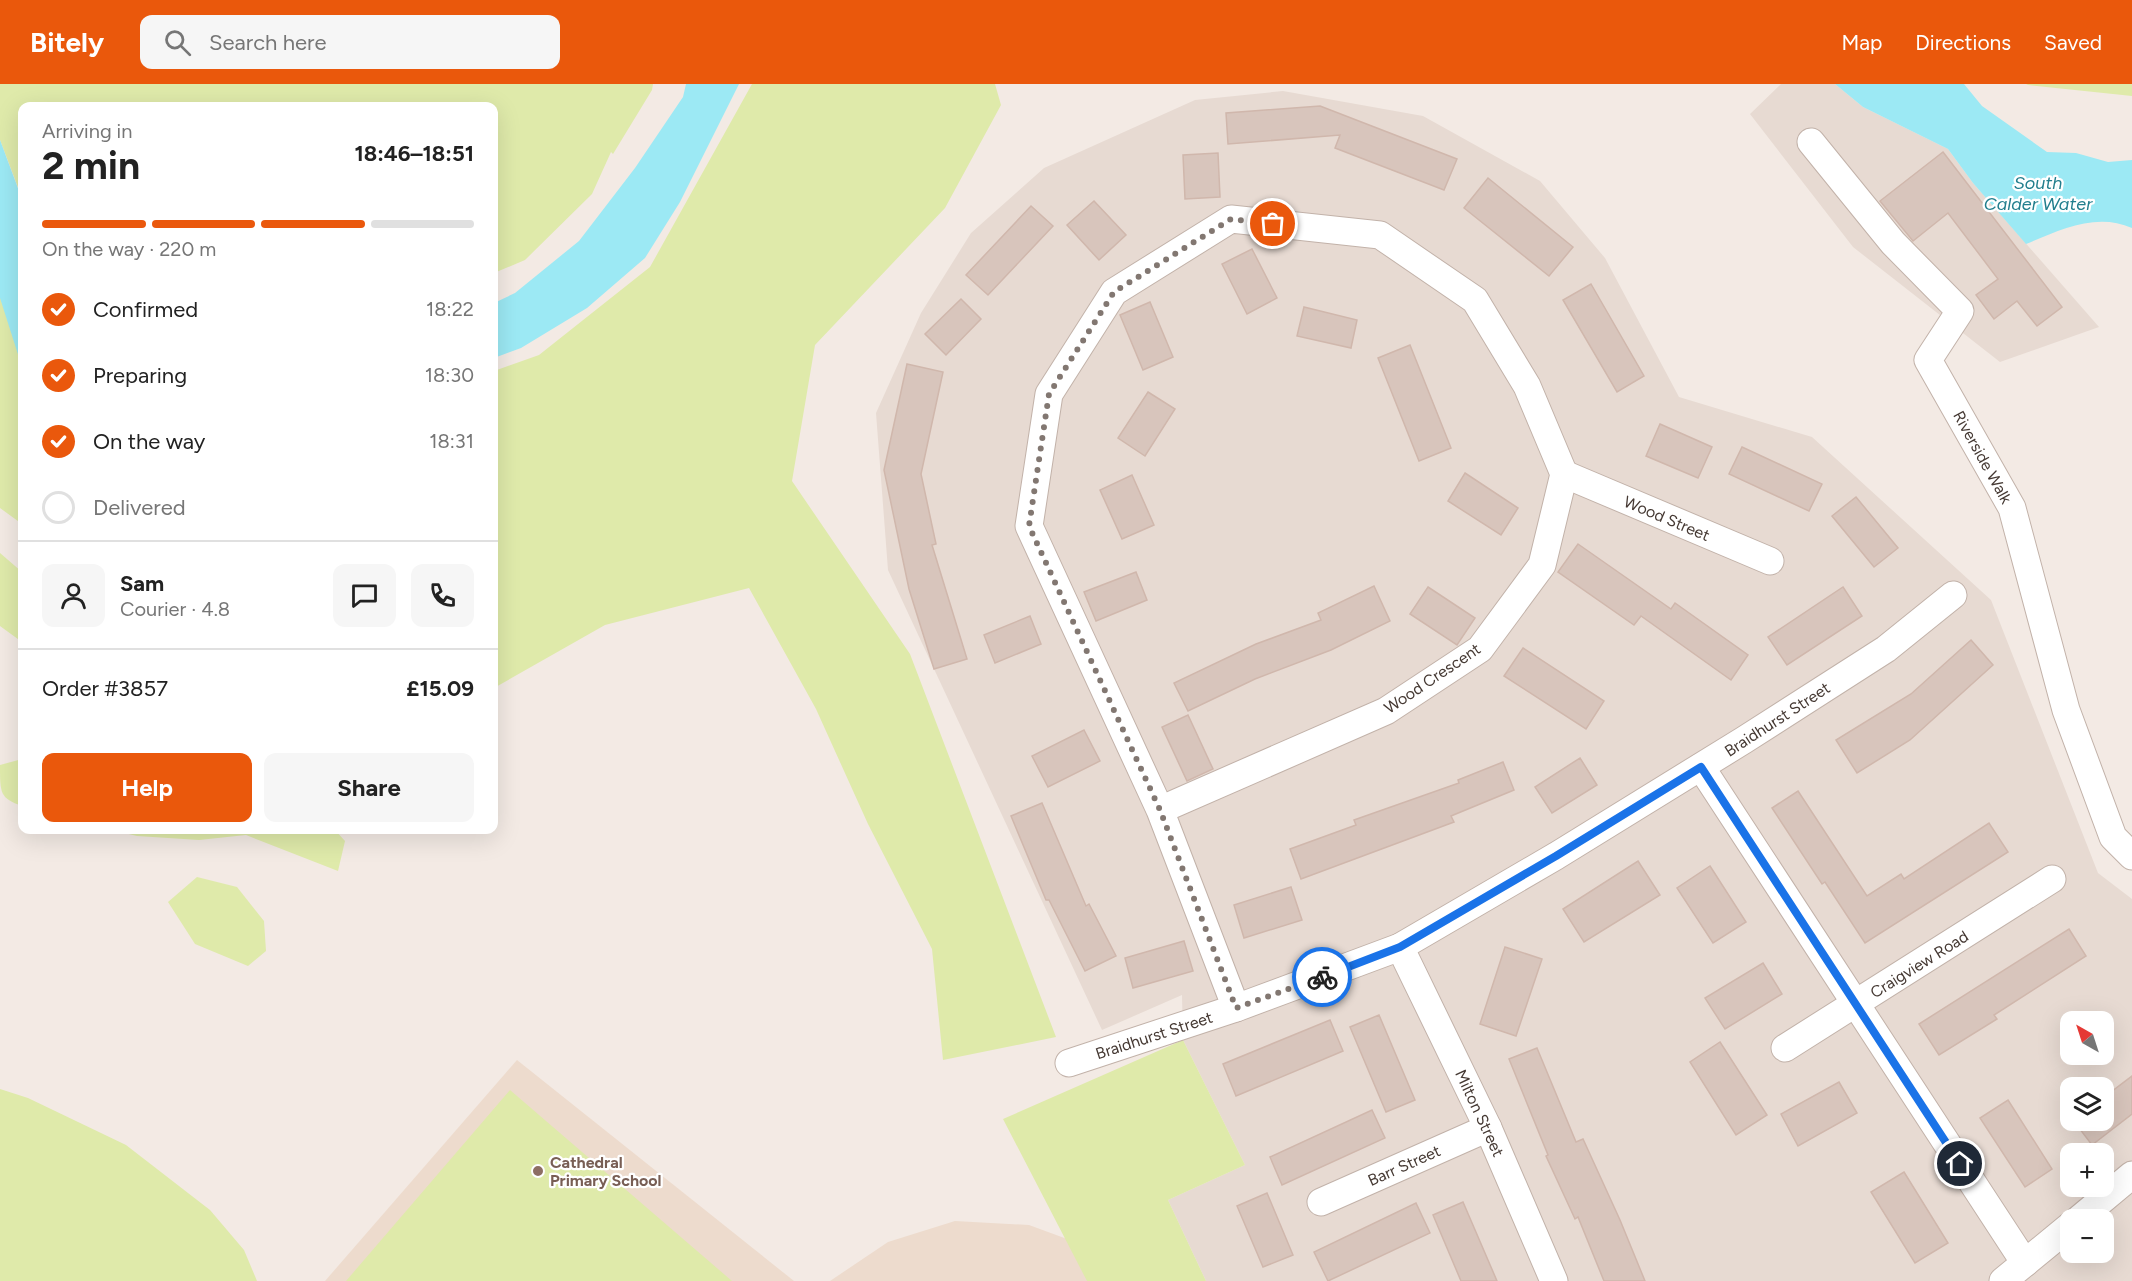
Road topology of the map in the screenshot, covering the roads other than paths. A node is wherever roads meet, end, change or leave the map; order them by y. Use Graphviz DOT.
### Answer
graph roads {
  1 [pos="1811,142"];
  2 [pos="1564,474"];
  3 [pos="1770,561"];
  4 [pos="1953,595"];
  5 [pos="1701,767"];
  6 [pos="1160,810"];
  7 [pos="2132,856"];
  8 [pos="2052,879"];
  9 [pos="1400,947"];
  10 [pos="1855,1004"];
  11 [pos="1236,1008"];
  12 [pos="1785,1048"];
  13 [pos="1069,1063"];
  14 [pos="1488,1128"];
  15 [pos="2132,1175"];
  16 [pos="1321,1202"];
  17 [pos="2091,1209"];
  18 [pos="2060,1234"];
  19 [pos="2025,1263"];
  20 [pos="1554,1281"];
  21 [pos="2003,1281"];
  1 -- 7 [label="street, Riverside Walk"];
  2 -- 3 [label="street, Wood Street"];
  2 -- 6 [label="street, Wood Crescent"];
  2 -- 6 [label="street"];
  4 -- 5 [label="street, Braidhurst Street"];
  5 -- 9 [label="street, Braidhurst Street"];
  5 -- 10 [label="street"];
  6 -- 11 [label="street"];
  8 -- 10 [label="street, Craigview Road"];
  9 -- 11 [label="street, Braidhurst Street"];
  9 -- 14 [label="street, Milton Street"];
  10 -- 12 [label="street, Craigview Road"];
  10 -- 19 [label="street"];
  11 -- 13 [label="street, Braidhurst Street"];
  14 -- 16 [label="street, Barr Street"];
  14 -- 20 [label="street, Milton Street"];
  15 -- 17 [label="street"];
  18 -- 19 [label="street"];
  19 -- 21 [label="street"];
}
